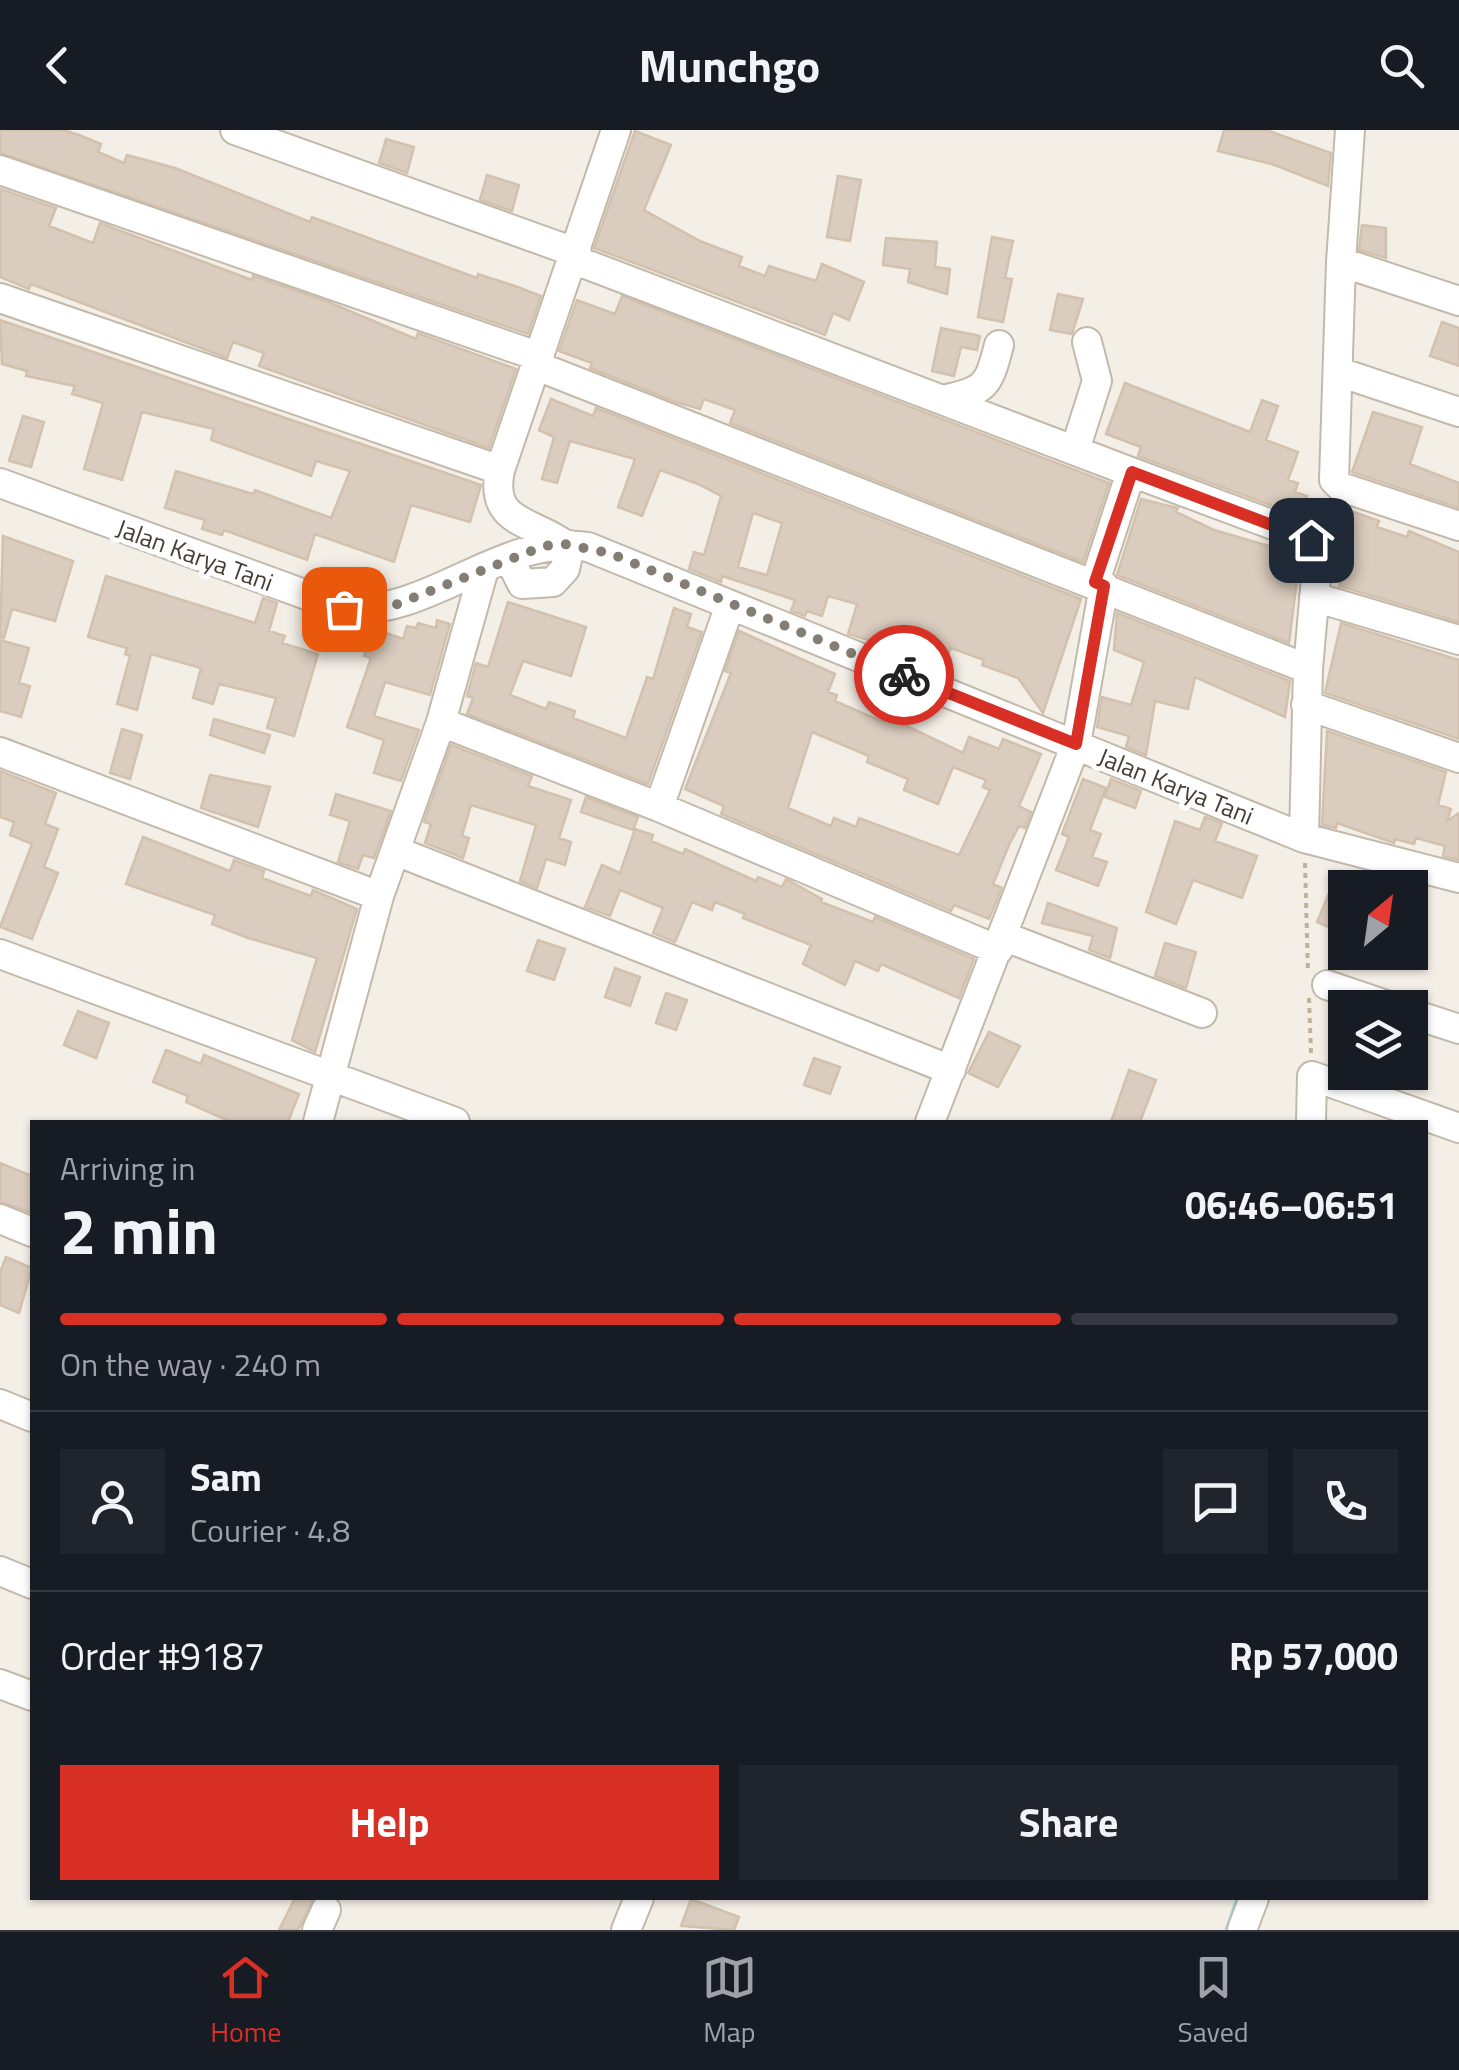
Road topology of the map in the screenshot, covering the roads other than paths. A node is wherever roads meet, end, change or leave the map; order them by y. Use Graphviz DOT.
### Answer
graph roads {
  1 [pos="235,130"];
  2 [pos="616,130"];
  3 [pos="1350,130"];
  4 [pos="0,170"];
  5 [pos="576,257"];
  6 [pos="1341,262"];
  7 [pos="0,298"];
  8 [pos="1459,301"];
  9 [pos="1088,342"];
  10 [pos="999,346"];
  11 [pos="538,362"];
  12 [pos="1339,372"];
  13 [pos="942,400"];
  14 [pos="1459,412"];
  15 [pos="1075,450"];
  16 [pos="500,470"];
  17 [pos="1132,472"];
  18 [pos="0,483"];
  19 [pos="1459,526"];
  20 [pos="567,544"];
  21 [pos="497,564"];
  22 [pos="1100,584"];
  23 [pos="1314,597"];
  24 [pos="730,605"];
  25 [pos="1459,640"];
  26 [pos="1308,669"];
  27 [pos="1306,705"];
  28 [pos="441,722"];
  29 [pos="1076,744"];
  30 [pos="0,752"];
  31 [pos="1459,758"];
  32 [pos="659,807"];
  33 [pos="1304,838"];
  34 [pos="396,851"];
  35 [pos="1459,878"];
  36 [pos="380,896"];
  37 [pos="1000,943"];
  38 [pos="0,954"];
  39 [pos="1315,987"];
  40 [pos="1328,990"];
  41 [pos="1202,1013"];
  42 [pos="1428,1018"];
  43 [pos="1459,1029"];
  44 [pos="951,1070"];
  45 [pos="332,1081"];
  46 [pos="319,1120"];
  47 [pos="450,1120"];
  48 [pos="931,1120"];
  49 [pos="1311,1120"];
  50 [pos="1459,1128"];
  51 [pos="0,1220"];
  52 [pos="30,1231"];
  53 [pos="0,1404"];
  54 [pos="30,1416"];
  55 [pos="0,1571"];
  56 [pos="30,1583"];
  57 [pos="0,1684"];
  58 [pos="30,1695"];
  59 [pos="1253,1900"];
  60 [pos="634,1911"];
  61 [pos="653,1930"];
  62 [pos="1242,1930"];
  1 -- 5 [label="street"];
  2 -- 5 [label="street"];
  3 -- 6 [label="street"];
  4 -- 11 [label="street"];
  5 -- 11 [label="street"];
  5 -- 13 [label="street"];
  6 -- 8 [label="street"];
  6 -- 12 [label="street"];
  7 -- 16 [label="street"];
  9 -- 15 [label="street"];
  10 -- 13 [label="street"];
  11 -- 16 [label="street"];
  11 -- 22 [label="street"];
  12 -- 14 [label="street"];
  12 -- 19 [label="street"];
  13 -- 15 [label="street"];
  15 -- 17 [label="street"];
  16 -- 20 [label="street, Jalan Karya Tani"];
  17 -- 22 [label="street"];
  17 -- 23 [label="street"];
  18 -- 21 [label="street, Jalan Karya Tani"];
  20 -- 21 [label="street"];
  20 -- 24 [label="street, Jalan Karya Tani"];
  21 -- 28 [label="street"];
  22 -- 26 [label="street"];
  22 -- 29 [label="street"];
  23 -- 25 [label="street"];
  23 -- 26 [label="street"];
  24 -- 29 [label="street, Jalan Karya Tani"];
  24 -- 32 [label="street"];
  26 -- 27 [label="street"];
  27 -- 31 [label="street"];
  27 -- 33 [label="street"];
  28 -- 32 [label="street"];
  28 -- 34 [label="street"];
  29 -- 33 [label="street, Jalan Karya Tani"];
  29 -- 37 [label="street"];
  30 -- 36 [label="street"];
  32 -- 37 [label="street"];
  33 -- 35 [label="street, Jalan Karya Tani"];
  34 -- 36 [label="street"];
  34 -- 44 [label="street"];
  36 -- 45 [label="street"];
  37 -- 41 [label="street"];
  37 -- 44 [label="street"];
  38 -- 45 [label="street"];
  39 -- 40 [label="street"];
  42 -- 43 [label="street"];
  44 -- 48 [label="street"];
  45 -- 46 [label="street"];
  45 -- 47 [label="street"];
  49 -- 50 [label="street"];
  51 -- 52 [label="street"];
  53 -- 54 [label="street"];
  55 -- 56 [label="street"];
  57 -- 58 [label="street"];
  59 -- 62 [label="street"];
  60 -- 61 [label="street"];
}
